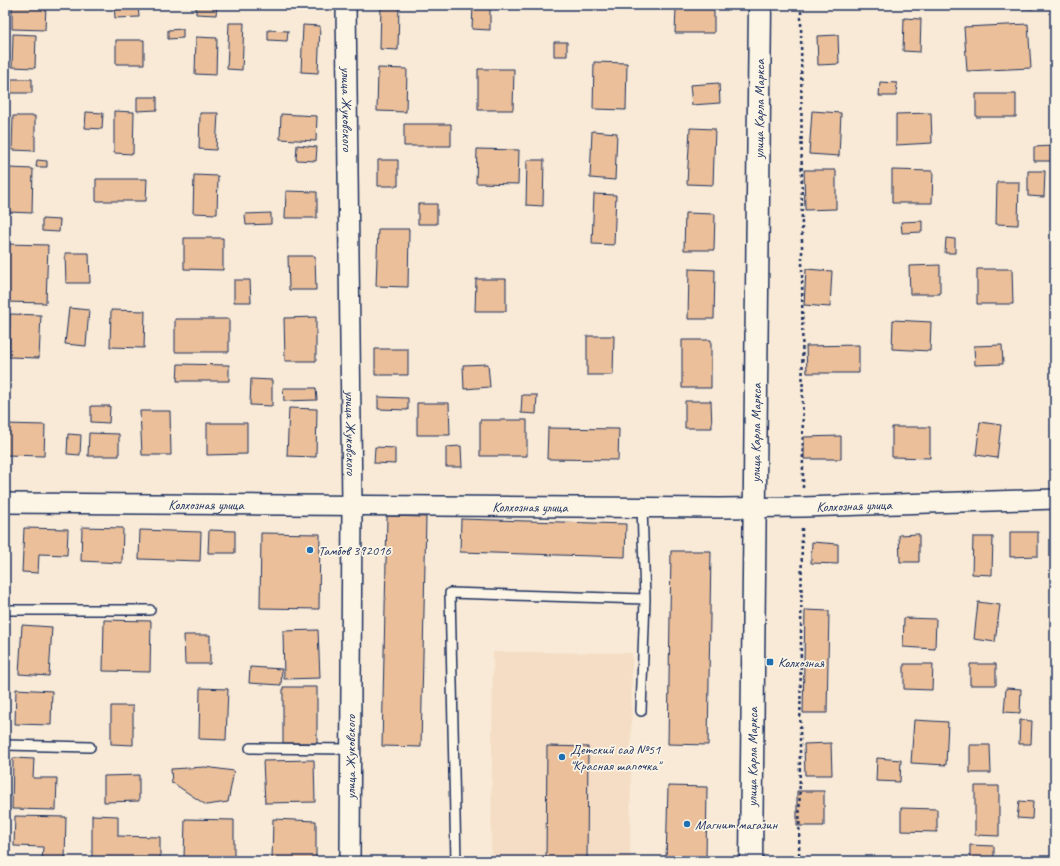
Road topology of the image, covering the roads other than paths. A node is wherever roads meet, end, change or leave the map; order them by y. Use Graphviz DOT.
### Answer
graph roads {
  1 [pos="346,5"];
  2 [pos="760,5"];
  3 [pos="1055,499"];
  4 [pos="5,503"];
  5 [pos="352,505"];
  6 [pos="642,507"];
  7 [pos="754,507"];
  8 [pos="646,599"];
  9 [pos="5,610"];
  10 [pos="150,610"];
  11 [pos="641,711"];
  12 [pos="5,745"];
  13 [pos="90,747"];
  14 [pos="250,748"];
  15 [pos="350,749"];
  16 [pos="350,861"];
  17 [pos="456,861"];
  18 [pos="751,861"];
  1 -- 5 [label="street, улица Жуковского"];
  2 -- 7 [label="main road, улица Карла Маркса"];
  3 -- 7 [label="street, Колхозная улица"];
  4 -- 5 [label="street, Колхозная улица"];
  5 -- 6 [label="street, Колхозная улица"];
  5 -- 15 [label="street, улица Жуковского"];
  6 -- 7 [label="street, Колхозная улица"];
  6 -- 8 [label="lane"];
  7 -- 18 [label="main road, улица Карла Маркса"];
  8 -- 11 [label="lane"];
  8 -- 17 [label="lane"];
  9 -- 10 [label="lane"];
  12 -- 13 [label="lane"];
  14 -- 15 [label="lane"];
  15 -- 16 [label="street, улица Жуковского"];
}
